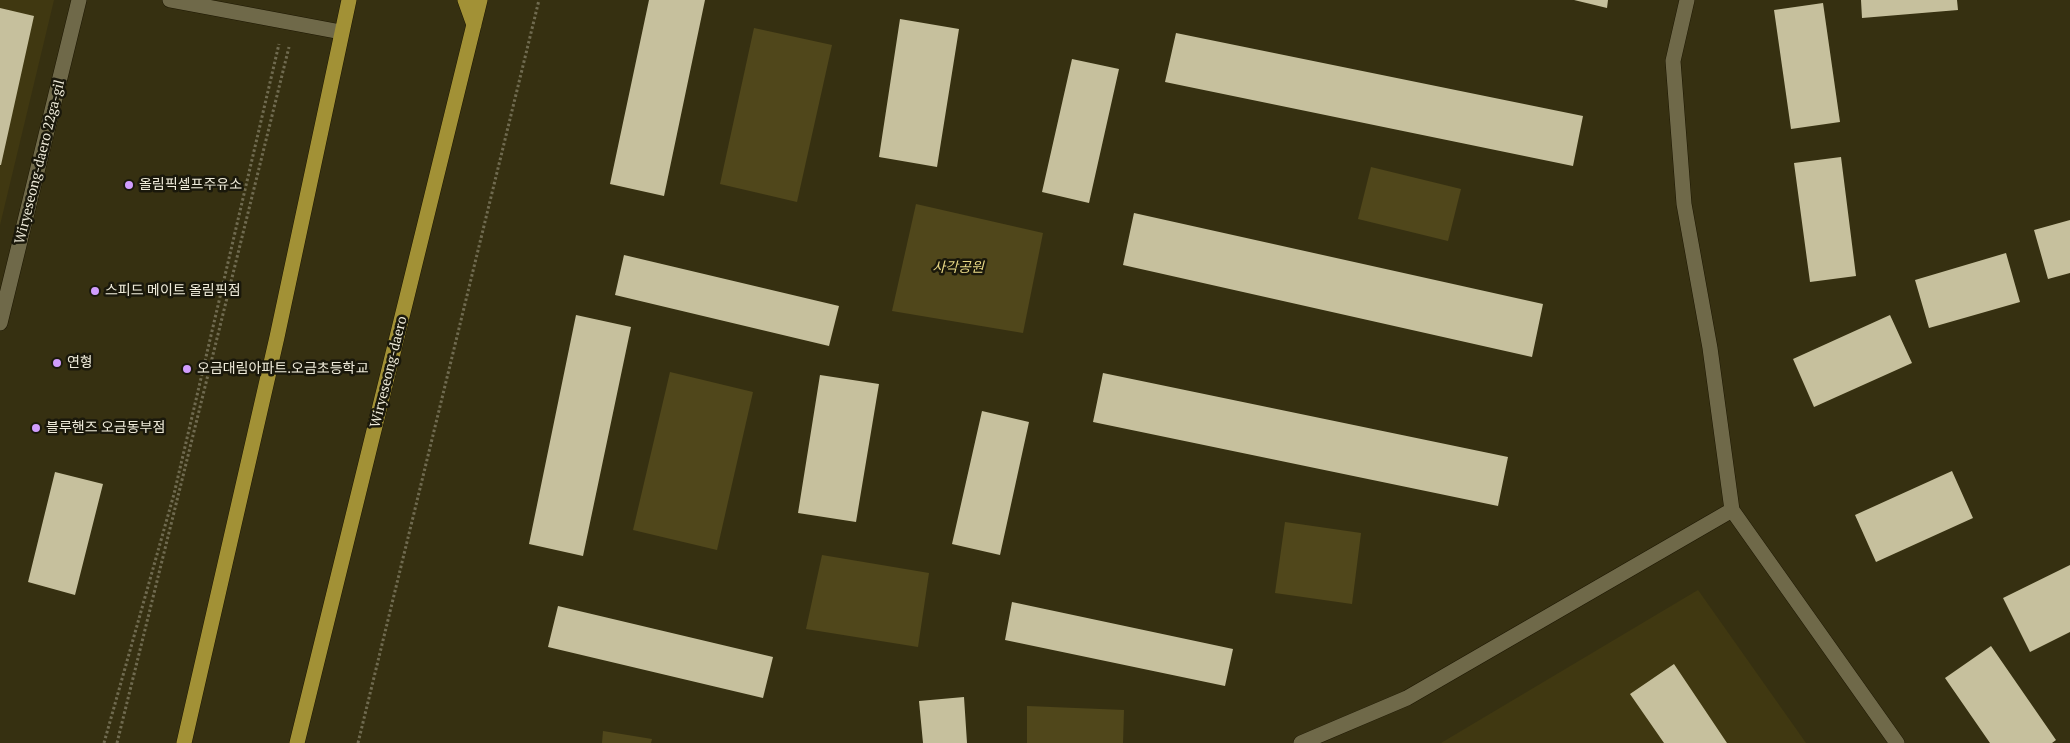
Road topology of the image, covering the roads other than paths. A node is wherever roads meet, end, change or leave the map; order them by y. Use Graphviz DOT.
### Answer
graph roads {
  1 [pos="79,0"];
  2 [pos="170,0"];
  3 [pos="349,0"];
  4 [pos="466,0"];
  5 [pos="480,0"];
  6 [pos="1687,0"];
  7 [pos="474,26"];
  8 [pos="341,32"];
  9 [pos="0,323"];
  10 [pos="1732,510"];
  11 [pos="186,741"];
  12 [pos="297,743"];
  13 [pos="1301,743"];
  14 [pos="1897,743"];
  1 -- 9 [label="street, Wiryeseong-daero 22ga-gil"];
  2 -- 8 [label="street"];
  3 -- 8 [label="main road"];
  4 -- 7 [label="main road"];
  5 -- 7 [label="main road, Wiryeseong-daero"];
  6 -- 10 [label="street"];
  7 -- 12 [label="main road, Wiryeseong-daero"];
  8 -- 11 [label="main road"];
  10 -- 13 [label="street"];
  10 -- 14 [label="street"];
}
